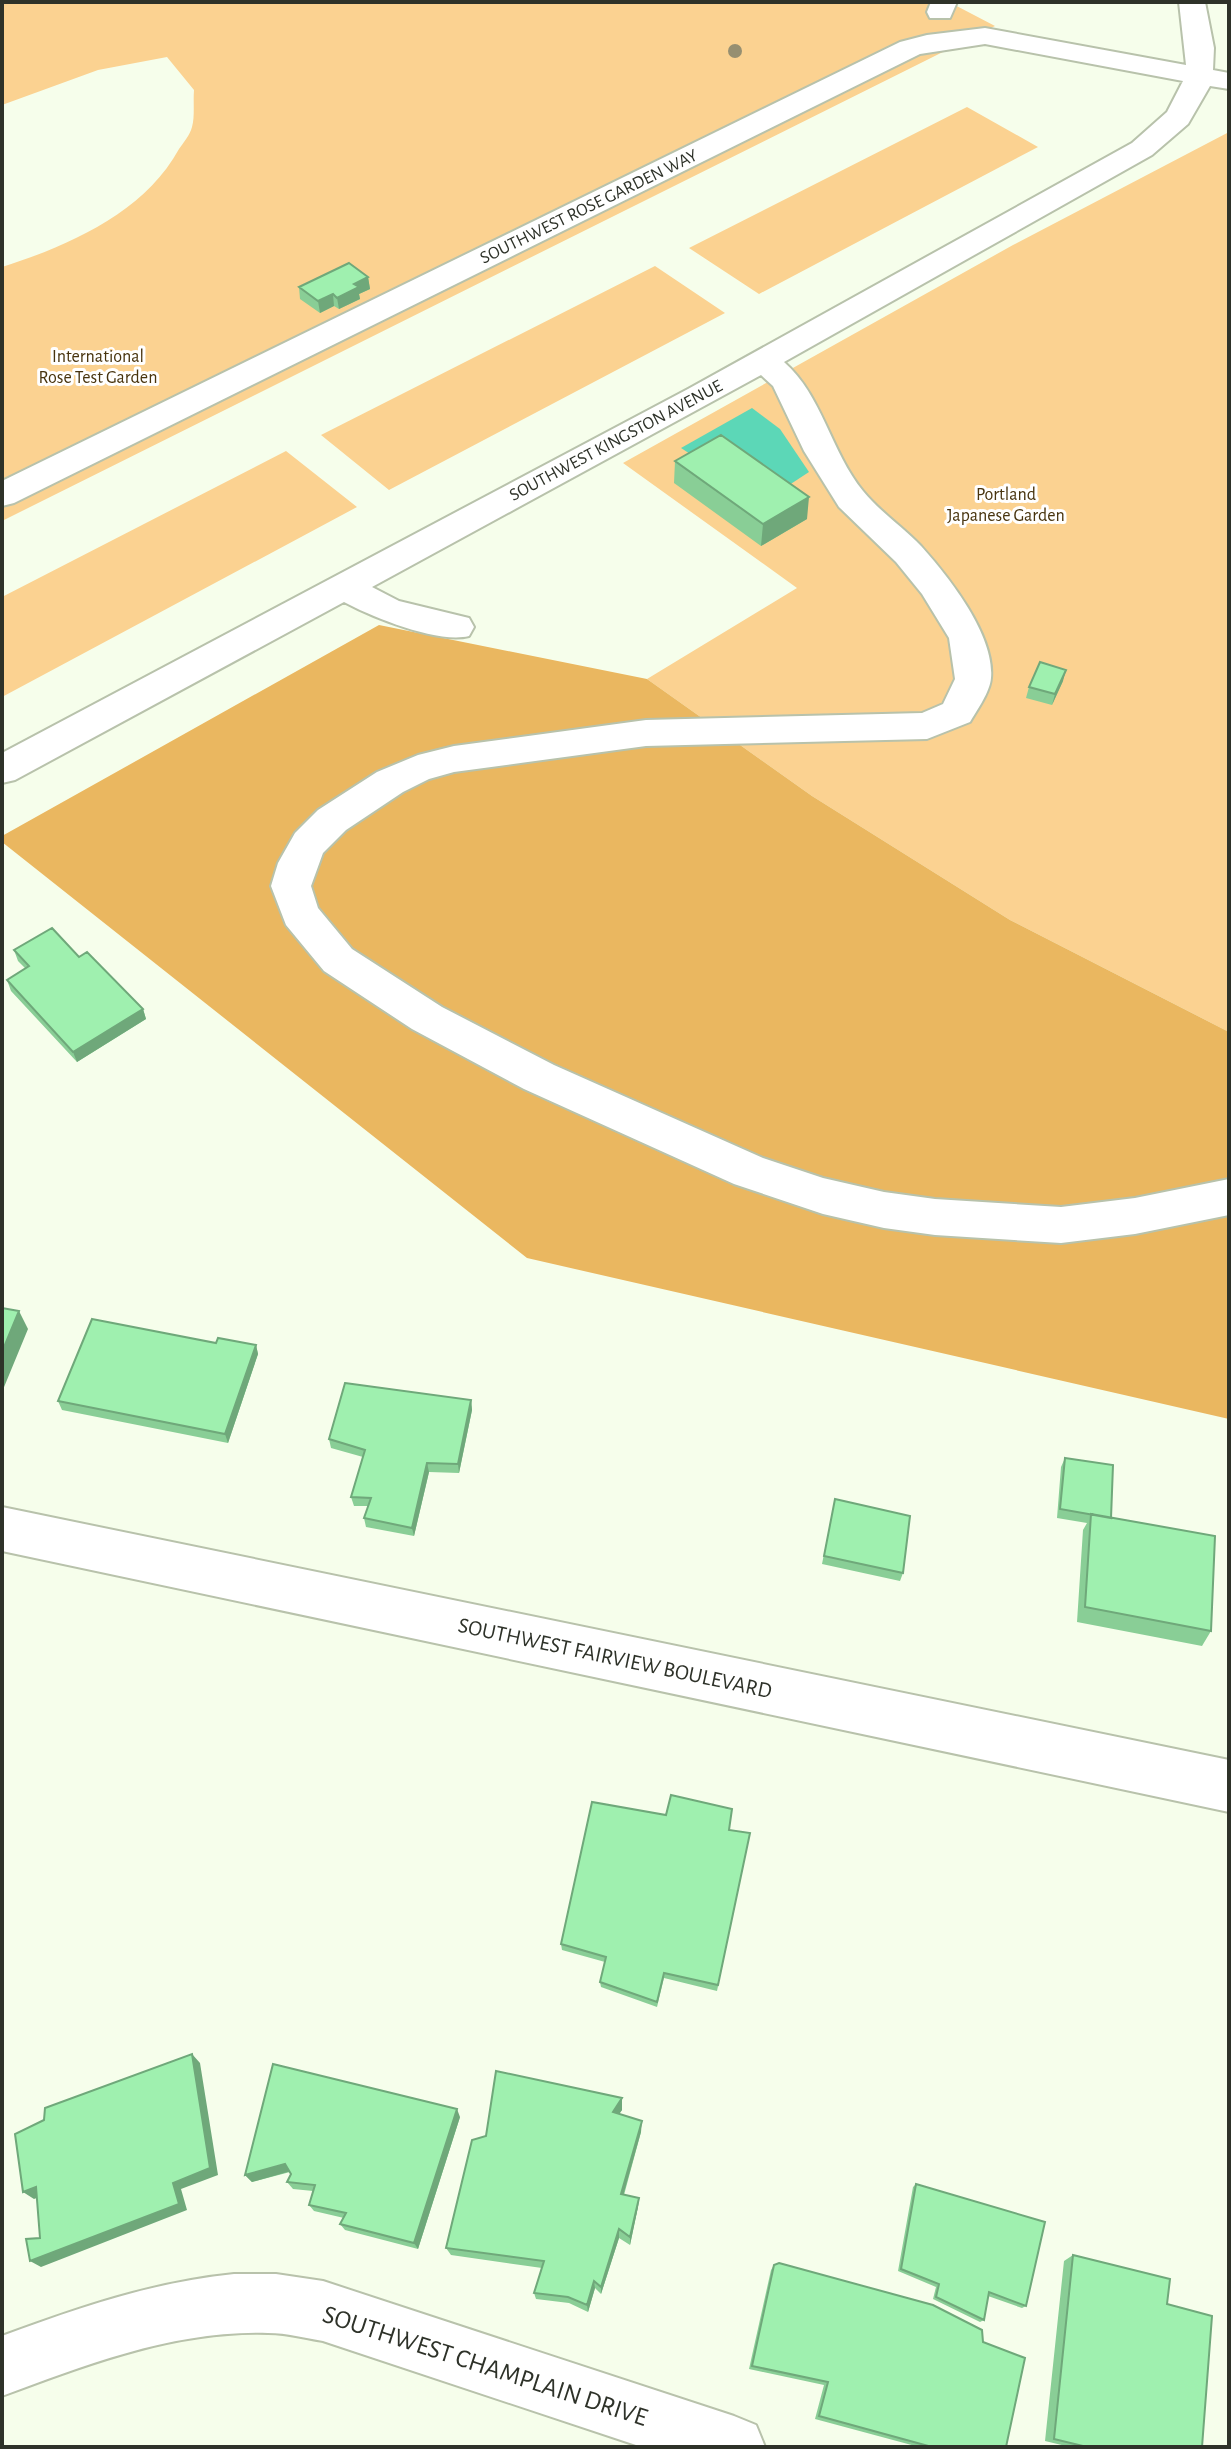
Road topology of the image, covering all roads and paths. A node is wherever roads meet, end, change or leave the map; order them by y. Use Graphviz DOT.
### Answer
graph roads {
  1 [pos="1192,2"];
  2 [pos="1215,79"];
  3 [pos="764,361"];
  4 [pos="2,495"];
  5 [pos="344,587"];
  6 [pos="456,627"];
  7 [pos="2,770"];
  8 [pos="1229,1197"];
  9 [pos="2,1529"];
  10 [pos="1229,1786"];
  11 [pos="2,2366"];
  12 [pos="734,2447"];
  1 -- 2 [label="street"];
  2 -- 3 [label="street, SOUTHWEST KINGSTON AVENUE"];
  2 -- 4 [label="street, SOUTHWEST ROSE GARDEN WAY"];
  3 -- 5 [label="street, SOUTHWEST KINGSTON AVENUE"];
  3 -- 8 [label="street"];
  5 -- 6 [label="street"];
  5 -- 7 [label="street, SOUTHWEST KINGSTON AVENUE"];
  9 -- 10 [label="street, SOUTHWEST FAIRVIEW BOULEVARD"];
  11 -- 12 [label="street, SOUTHWEST CHAMPLAIN DRIVE"];
}
